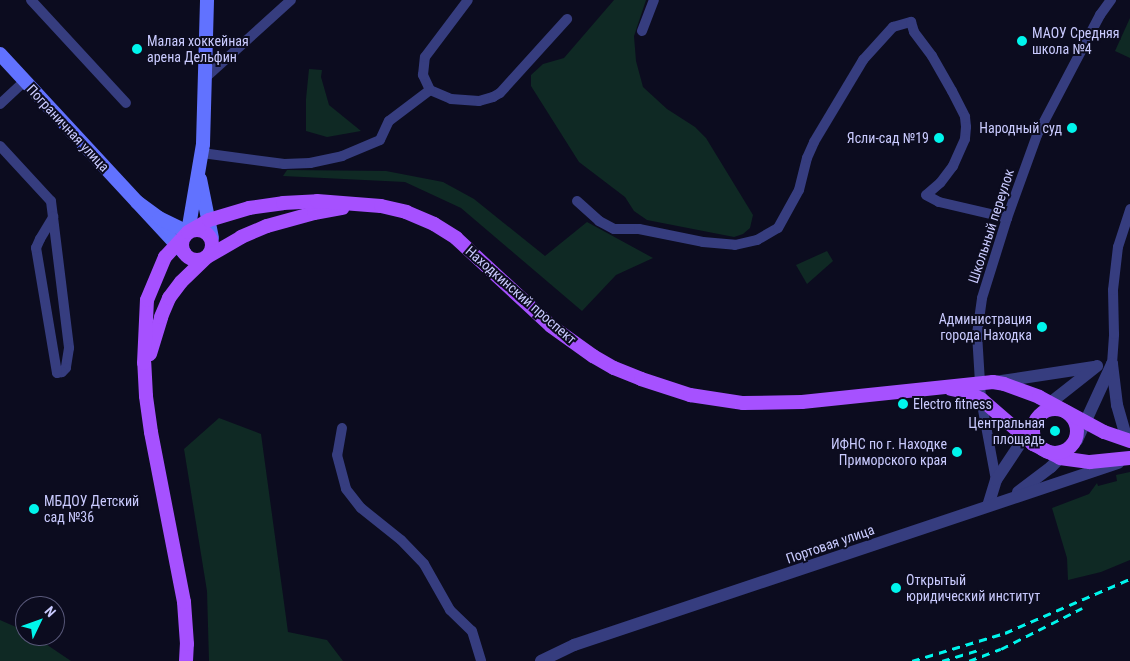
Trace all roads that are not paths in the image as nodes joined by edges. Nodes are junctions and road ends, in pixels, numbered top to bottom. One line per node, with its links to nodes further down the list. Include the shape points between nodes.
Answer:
1 (31, 0): 13 (street)
2 (207, 0): 10 (main road)
3 (291, 0): 10 (street)
4 (468, 0): 12 (street, via 425,57 423,75)
5 (654, 0): 8 (street)
6 (1111, 0): 23 (street, Школьный переулок, via 1048,111)
7 (567, 19): 12 (street, via 493,97 479,101 451,98)
8 (642, 30)
9 (0, 54): 11 (main road, Пограничная улица)
10 (205, 78): 16 (main road)
11 (25, 81): 14 (street); 19 (main road, Пограничная улица)
12 (430, 90): 16 (street, via 389,121 380,140 342,156 310,163 284,164)
13 (126, 103)
14 (0, 104)
15 (0, 146): 22 (street, via 51,201)
16 (202, 153): 17 (main road)
17 (200, 168): 24 (main road); 25 (main road)
18 (577, 201): 23 (street, via 599,221 614,229 639,229 735,245 757,240 778,228 799,190 814,142 855,72 893,27 911,22 914,32 952,91 965,117 966,127 965,139 953,166 926,195 938,202)
19 (136, 202): 25 (main road, Пограничная улица); 27 (main road, Пограничная улица)
20 (381, 206): 24 (main road, via 346,202 283,203 249,208); 28 (main road, via 336,209 292,218 241,237); 32 (main road, Находкинский проспект, via 406,212 441,229 482,260 573,343 614,368 666,388 715,400 769,403)
21 (1130, 210): 29 (street, via 1118,247 1113,290)
22 (53, 217): 22 (street, via 70,348 66,368 62,372 57,372 36,248)
23 (1007, 218): 31 (street, Школьный переулок, via 979,315)
24 (209, 220): 25 (main road); 26 (main road)
25 (188, 232): 26 (main road, via 201,230); 27 (main road)
26 (212, 238): 28 (main road, via 213,245)
27 (180, 249): 28 (main road, via 195,261); 33 (main road, via 157,272 147,300)
28 (207, 257): 33 (main road, via 181,282 160,317 152,342)
29 (1112, 364): 30 (street); 38 (street); 41 (street, via 1117,405)
30 (1097, 366): 31 (street); 35 (street)
31 (987, 383): 32 (main road, Находкинский проспект); 34 (street, Школьный переулок); 35 (main road, Находкинский проспект, via 1016,388)
32 (928, 388): 34 (main road, Находкинский проспект, via 967,392)
33 (146, 396): 49 (main road, via 184,602)
34 (981, 399): 40 (main road, Находкинский проспект); 46 (street, Школьный переулок)
35 (1050, 403): 36 (main road, Находкинский проспект); 37 (street)
36 (1068, 413): 37 (main road, via 1055,408); 38 (main road, Находкинский проспект); 42 (main road, via 1078,431)
37 (1037, 418): 40 (street); 43 (main road, via 1034,438)
38 (1086, 422): 41 (main road, Находкинский проспект); 42 (street)
39 (342, 428): 50 (street, via 337,455 346,489 361,508 402,540 424,564 450,610 472,631)
40 (1025, 437): 43 (main road, Находкинский проспект); 46 (street)
41 (1128, 440)
42 (1073, 444): 43 (main road, via 1062,452); 44 (street)
43 (1042, 449): 44 (main road, Находкинский проспект)
44 (1060, 458): 45 (main road, Находкинский проспект, via 1079,462); 47 (street)
45 (1130, 459): 47 (street, Портовая улица)
46 (996, 480): 48 (street)
47 (1010, 498): 48 (street, Портовая улица)
48 (988, 506): 51 (street, Портовая улица, via 574,646)
49 (186, 661)
50 (481, 661)
51 (541, 661)

